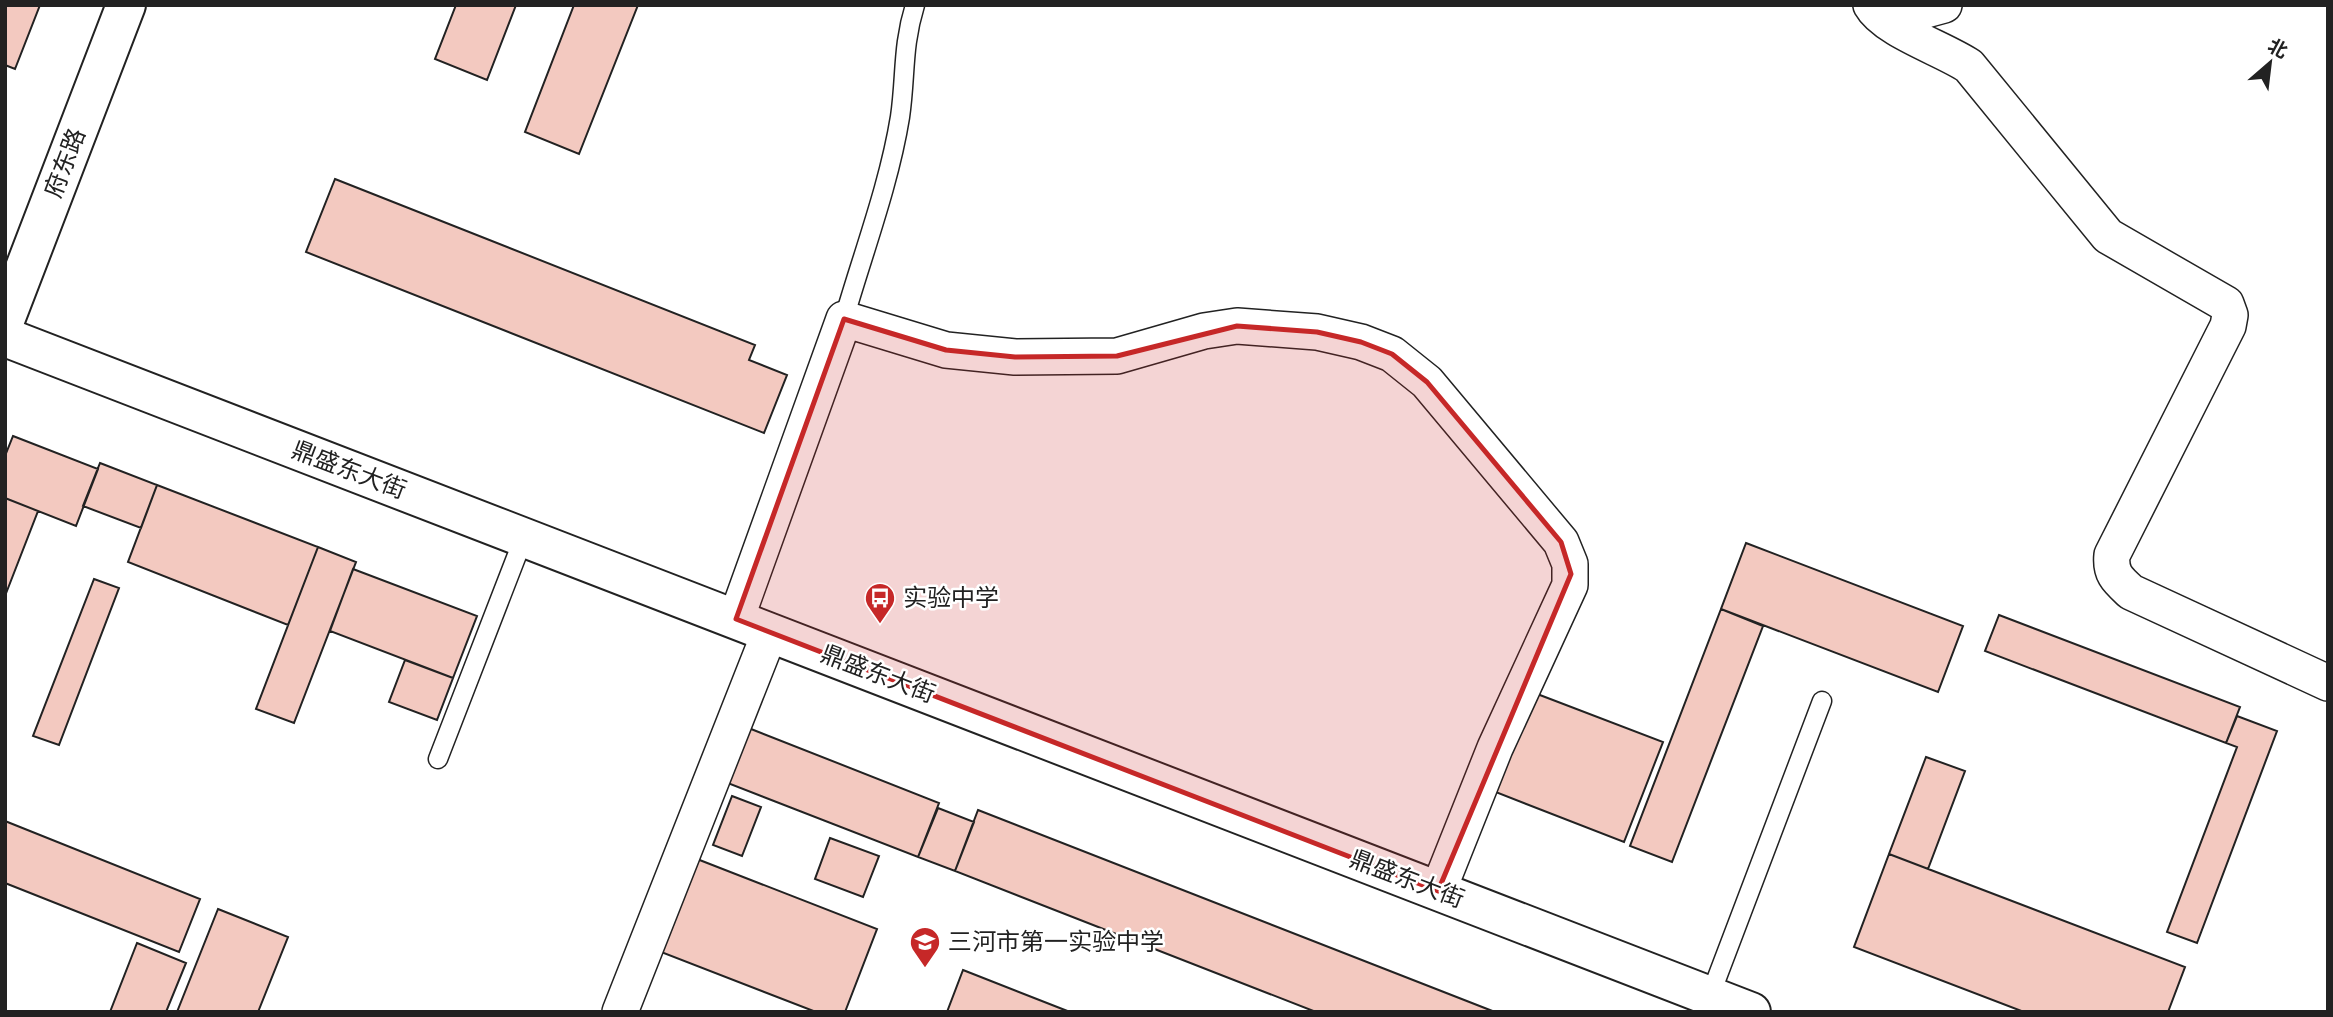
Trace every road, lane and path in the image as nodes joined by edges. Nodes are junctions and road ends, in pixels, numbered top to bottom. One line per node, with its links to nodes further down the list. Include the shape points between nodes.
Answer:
1 (125, 5): 7 (main road, 府东路)
2 (915, 5): 6 (lane, via 905,36 900,115 892,156)
3 (1871, 5): 11 (street, via 1901,29 1969,66 2108,236 2226,304 2228,326 2112,555 2111,567 2131,592)
4 (1893, 5): 5 (street, via 1922,11)
5 (1944, 5)
6 (844, 319): 10 (street); 14 (street, via 946,350 1015,357 1117,356 1237,326 1317,332 1392,354 1427,382 1561,542 1572,574)
7 (5, 320)
8 (5, 337): 9 (main road, 鼎盛东大街)
9 (524, 537): 10 (main road, 鼎盛东大街); 13 (lane)
10 (753, 626): 14 (main road, 鼎盛东大街); 16 (street)
11 (2328, 683)
12 (1822, 702): 15 (lane)
13 (438, 759)
14 (1438, 891): 15 (main road, 鼎盛东大街)
15 (1710, 996): 17 (main road, 鼎盛东大街)
16 (620, 1012)
17 (1751, 1012)

